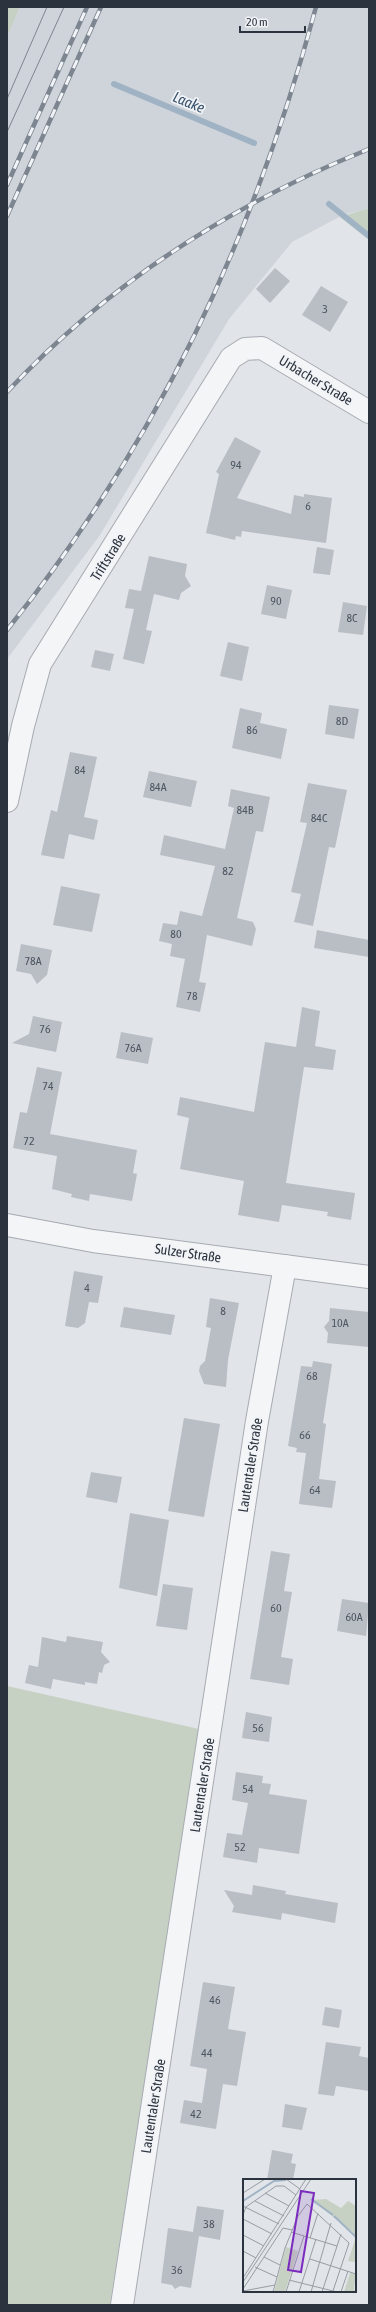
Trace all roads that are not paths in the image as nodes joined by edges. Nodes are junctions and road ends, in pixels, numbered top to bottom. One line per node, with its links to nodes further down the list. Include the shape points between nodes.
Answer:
1 (262, 348): 2 (street, Urbacher Straße); 3 (street, Triftstraße, via 245,349 231,358 40,664 23,726)
2 (369, 412)
3 (7, 801)
4 (7, 1225): 5 (street, Sulzer Straße, via 93,1241)
5 (285, 1266): 6 (street, Sulzer Straße); 7 (street, Lautentaler Straße, via 256,1421)
6 (369, 1276)
7 (122, 2305)

